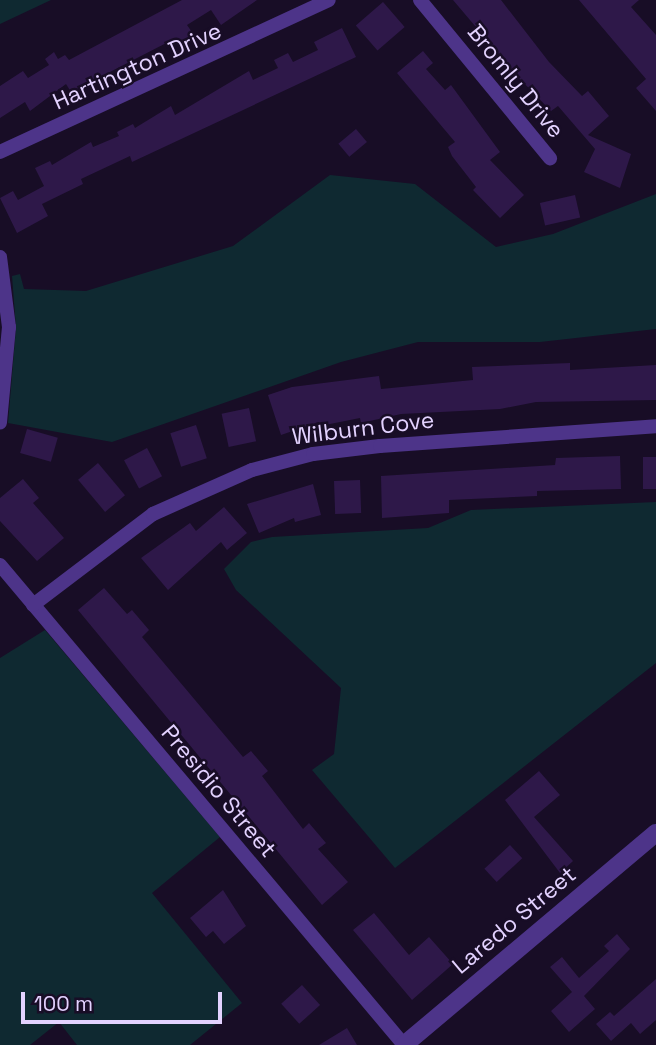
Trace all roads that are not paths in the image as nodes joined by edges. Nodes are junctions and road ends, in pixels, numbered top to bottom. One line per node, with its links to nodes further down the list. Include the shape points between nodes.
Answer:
1 (330, 0): 3 (street, Hartington Drive)
2 (420, 0): 4 (street, Bromly Drive)
3 (0, 152)
4 (550, 158)
5 (0, 257): 6 (street, via 9,327)
6 (0, 423)
7 (656, 426): 9 (street, Wilburn Cove, via 536,431 380,446 272,464 203,488 153,513)
8 (0, 565): 9 (street, Presidio Street)
9 (33, 605): 11 (street, Presidio Street)
10 (656, 833): 11 (street, Laredo Street)
11 (404, 1045)

